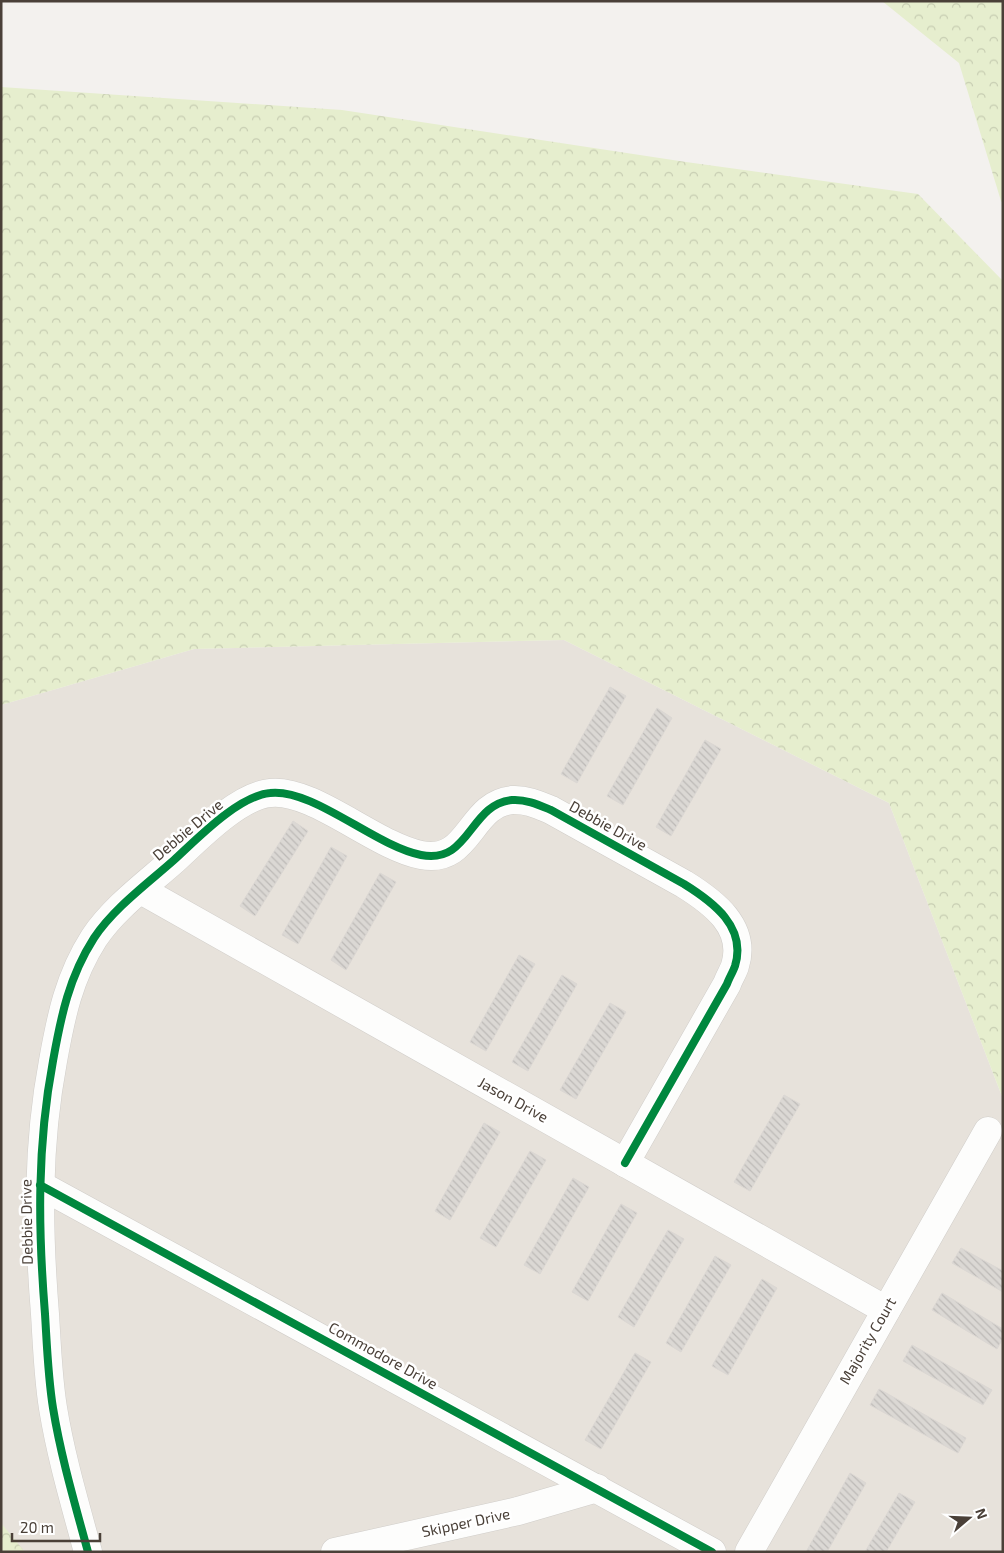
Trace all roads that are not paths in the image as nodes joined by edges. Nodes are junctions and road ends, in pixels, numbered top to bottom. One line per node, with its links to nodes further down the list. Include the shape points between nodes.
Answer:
1 (141, 890): 3 (street, Jason Drive); 3 (street, Debbie Drive, via 223,817 241,804 270,792 300,797 390,844 432,856 448,853 459,846 480,817 496,805 514,800 532,802 639,859 705,897 722,912 733,929 737,948 735,966 727,984); 4 (street, Debbie Drive, via 95,936 64,1001 46,1097)
2 (988, 1132): 5 (street, Majority Court)
3 (626, 1163): 5 (street, Jason Drive)
4 (40, 1184): 6 (street, Commodore Drive); 7 (street, Debbie Drive, via 47,1367 62,1456)
5 (886, 1310): 10 (street, Majority Court)
6 (596, 1488): 8 (street, Skipper Drive, via 518,1511); 9 (street, Commodore Drive)
7 (88, 1552)
8 (335, 1552)
9 (712, 1552)
10 (749, 1552)

